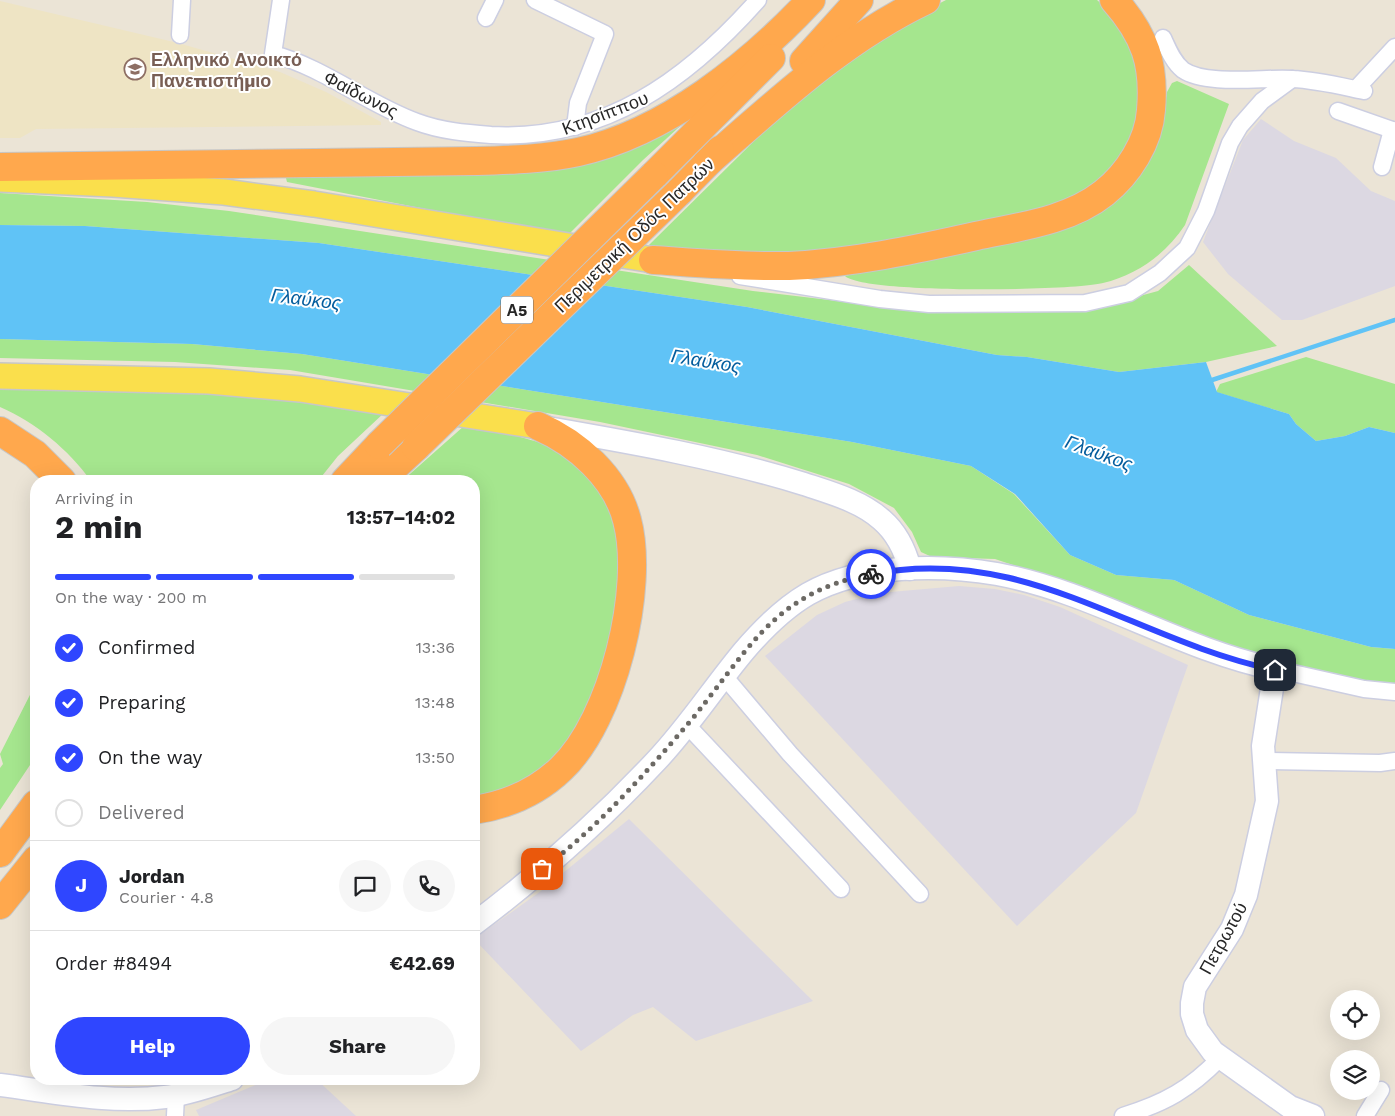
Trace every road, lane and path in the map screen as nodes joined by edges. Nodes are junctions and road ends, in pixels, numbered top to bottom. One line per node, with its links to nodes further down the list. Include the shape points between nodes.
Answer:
1 (182, 0): 12 (street)
2 (281, 0): 17 (street, Φαίδωνος, via 273,54 301,63)
3 (495, 0): 11 (street)
4 (535, 0): 18 (street, via 605,34 578,103)
5 (758, 0): 18 (street, Κτησίππου, via 723,38 668,85 628,107)
6 (811, 0): 21 (highway, via 730,74 684,107 631,136 580,152 476,162)
7 (824, 0): 30 (highway, Περιμετρική Οδός Πατρών / Α5, bridge, via 749,82)
8 (859, 0): 20 (highway, Περιμετρική Οδός Πατρών / Α5)
9 (926, 0): 20 (highway, via 872,29 820,65)
10 (1114, 0): 24 (highway, via 1136,27 1146,48 1153,89 1151,119 1142,145 1126,172 1103,194 1070,212 1036,224 850,261 788,266)
11 (486, 18)
12 (180, 35)
13 (1163, 38): 15 (street, via 1174,61 1194,75 1222,79)
14 (1395, 47): 15 (street, via 1360,90)
15 (1292, 78): 24 (street, via 1262,101 1240,126 1230,143 1206,211 1187,248 1160,273 1129,294 1085,303 929,304 880,299)
16 (1338, 111): 19 (street)
17 (416, 122): 18 (street, Κτησίππου, via 451,131 496,135 543,134)
18 (575, 127)
19 (1393, 130): 22 (street)
20 (707, 163): 28 (highway, Περιμετρική Οδός Πατρών / Α5, bridge)
21 (0, 167)
22 (1382, 167)
23 (0, 179): 24 (main road, via 163,187 314,204)
24 (653, 260)
25 (0, 376): 26 (main road, via 209,381 363,398)
26 (538, 426): 33 (street, via 712,459 838,496 865,508 890,528 905,552); 40 (highway, via 573,445 596,466 614,492 626,518 633,556 628,617 605,694 586,738 562,768 533,791 497,807)
27 (0, 431): 29 (highway, via 36,454)
28 (412, 451): 31 (highway, Περιμετρική Οδός Πατρών / Α5); 32 (highway)
29 (56, 475)
30 (351, 475)
31 (386, 475)
32 (392, 475)
33 (910, 569): 34 (street, via 933,566 1016,578 1089,602 1220,654); 35 (street, via 843,580 808,594 762,632)
34 (1275, 670): 36 (street, via 1364,689); 38 (street, Πετρωτού, via 1264,737)
35 (724, 676): 37 (street); 47 (street, via 790,754)
36 (1395, 692)
37 (687, 725): 46 (street); 49 (street, via 657,760 564,853)
38 (1264, 761): 39 (street, via 1380,764); 50 (street, Πετρωτού, via 1266,809 1244,905 1193,994 1192,1014 1197,1030)
39 (1395, 761)
40 (480, 809)
41 (30, 812): 43 (highway)
42 (30, 834): 44 (highway)
43 (0, 853)
44 (0, 867)
45 (30, 868): 48 (highway)
46 (841, 889)
47 (920, 894)
48 (0, 905)
49 (480, 919)
50 (1220, 1058): 55 (street, via 1200,1079 1179,1094); 56 (street, Πετρωτού, via 1290,1108)
51 (0, 1085): 54 (street, via 112,1098 146,1098)
52 (219, 1085): 54 (street)
53 (1381, 1090): 57 (street)
54 (176, 1105)
55 (1123, 1116)
56 (1313, 1116)
57 (1366, 1116)

